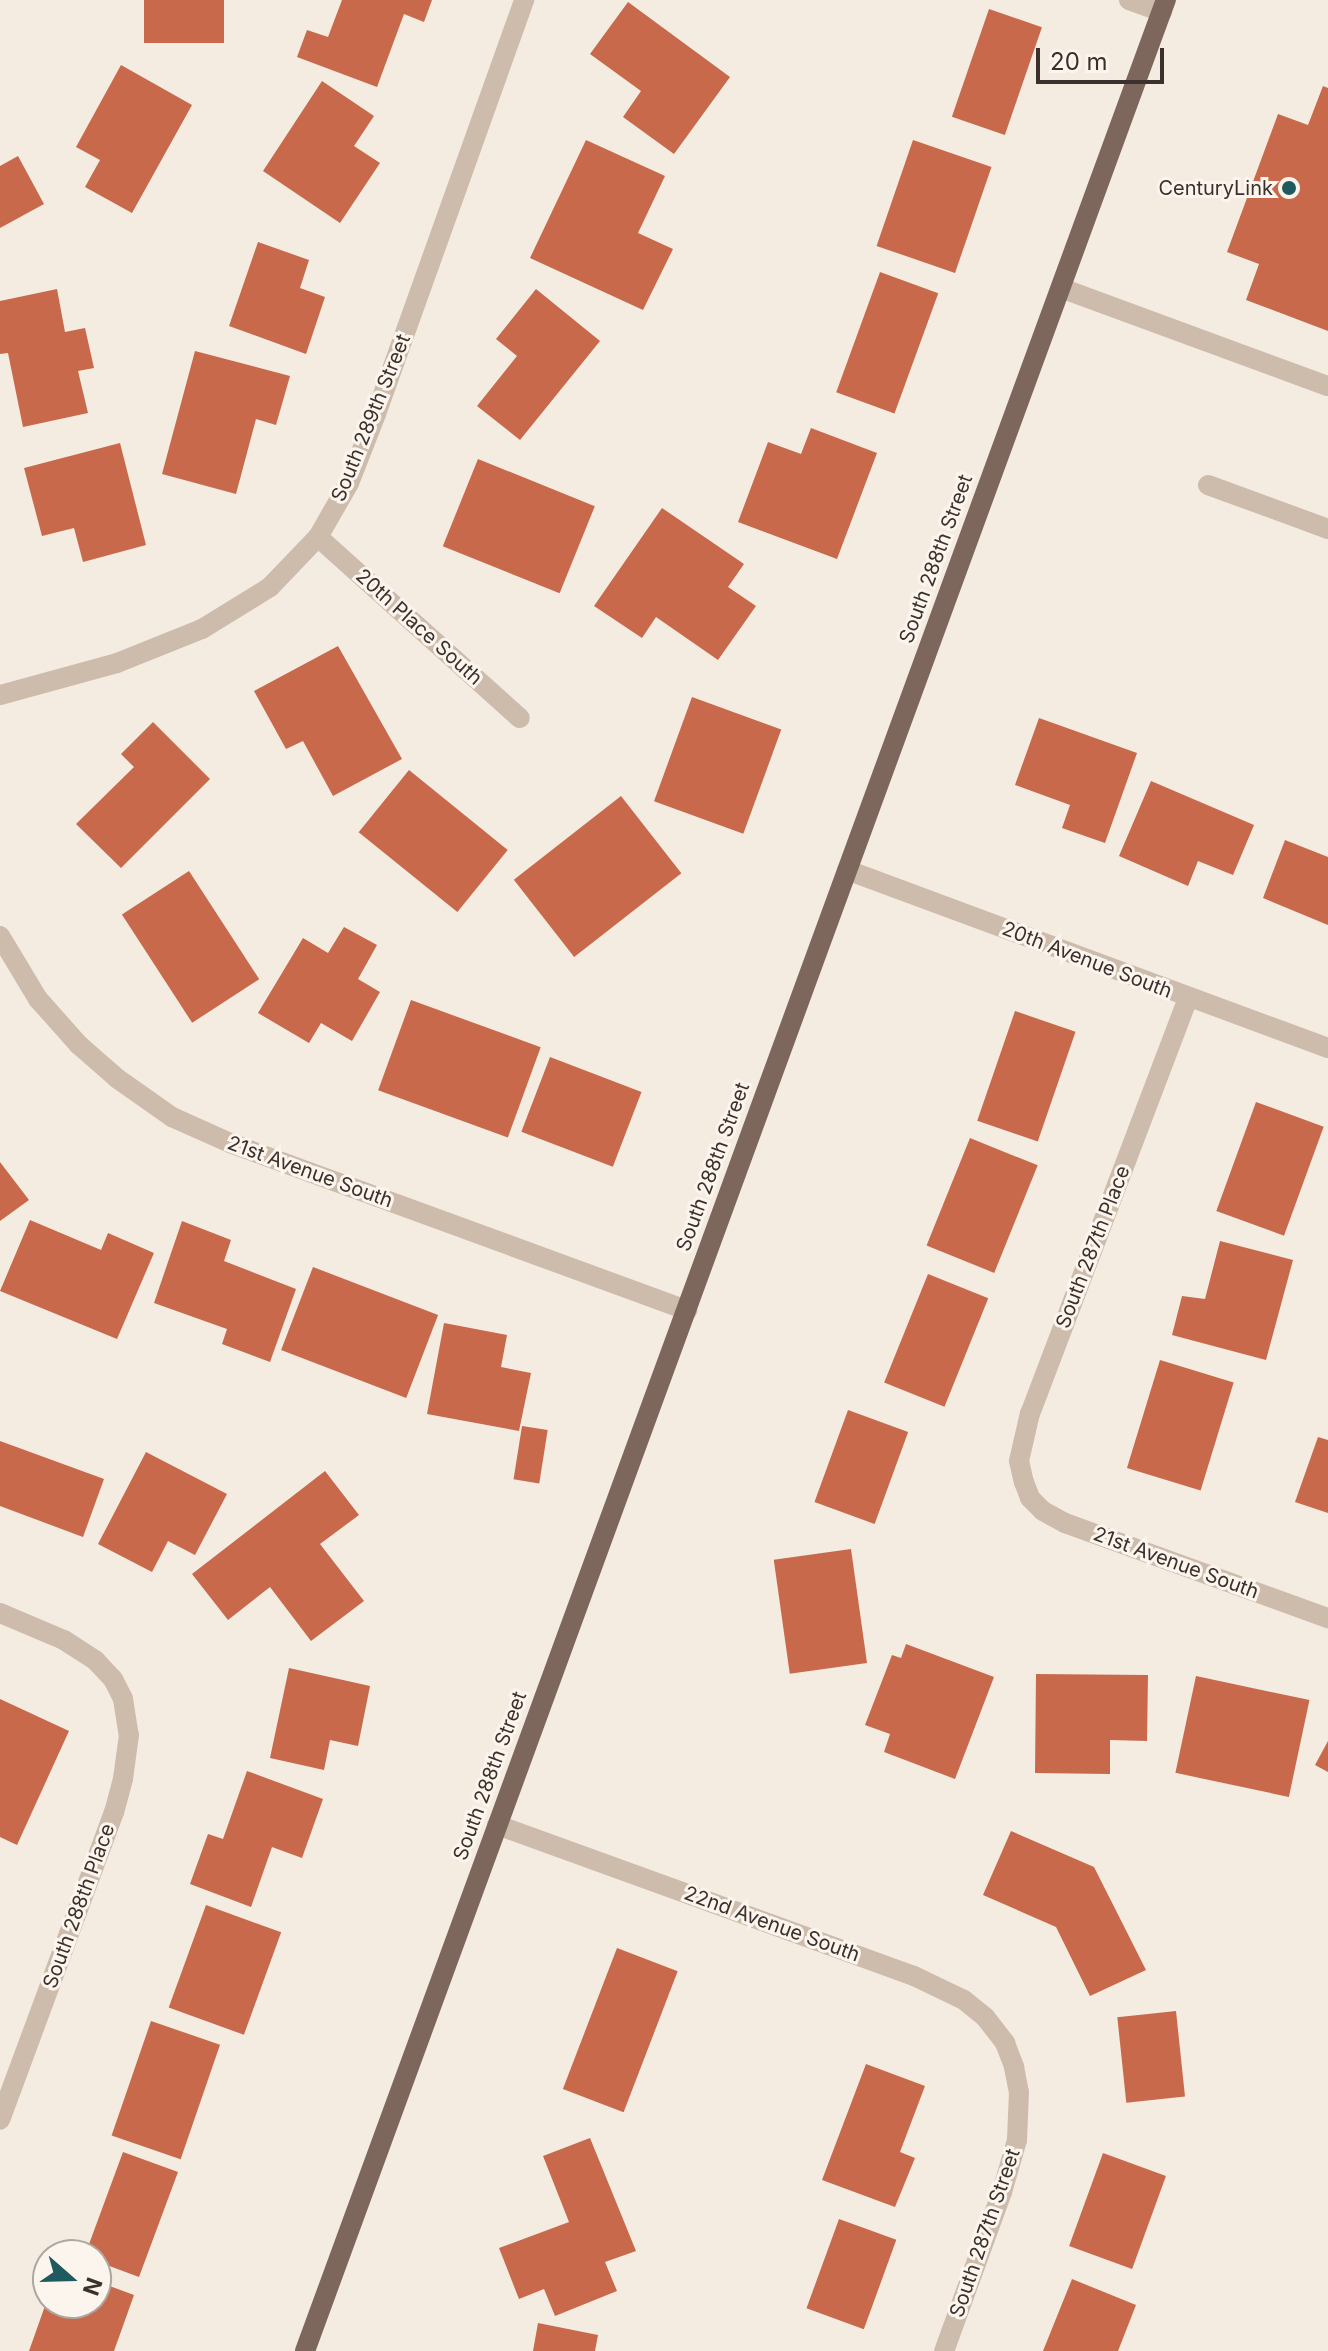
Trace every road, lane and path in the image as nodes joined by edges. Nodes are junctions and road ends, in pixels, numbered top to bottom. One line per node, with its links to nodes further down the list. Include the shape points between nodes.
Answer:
1 (524, 0): 8 (street, South 289th Street, via 376,414 349,483)
2 (1129, 0): 3 (street)
3 (1164, 6): 4 (main road, South 288th Street)
4 (1061, 288): 5 (street); 11 (main road, South 288th Street)
5 (1328, 386)
6 (1208, 485): 7 (street)
7 (1328, 529)
8 (318, 537): 9 (street, South 289th Street, via 270,587 202,629 117,663); 10 (street, 20th Place South)
9 (0, 695)
10 (520, 718)
11 (847, 870): 13 (street, 20th Avenue South); 15 (main road, South 288th Street)
12 (0, 936): 15 (street, 21st Avenue South, via 38,999 79,1045 172,1117)
13 (1188, 998): 14 (street, 20th Avenue South); 16 (street, South 287th Place, via 1030,1413 1019,1461)
14 (1328, 1048)
15 (687, 1310): 19 (main road, South 288th Street)
16 (1030, 1498): 18 (street, 21st Avenue South, via 1065,1523)
17 (0, 1613): 21 (street, South 288th Place, via 81,1650 105,1669 118,1687 129,1735 120,1792)
18 (1328, 1618)
19 (497, 1825): 20 (street, 22nd Avenue South, via 939,1987 985,2017 1005,2043); 22 (main road, South 288th Street)
20 (1014, 2067): 23 (street, South 287th Street, via 1017,2140)
21 (0, 2120)
22 (305, 2351)
23 (944, 2351)

